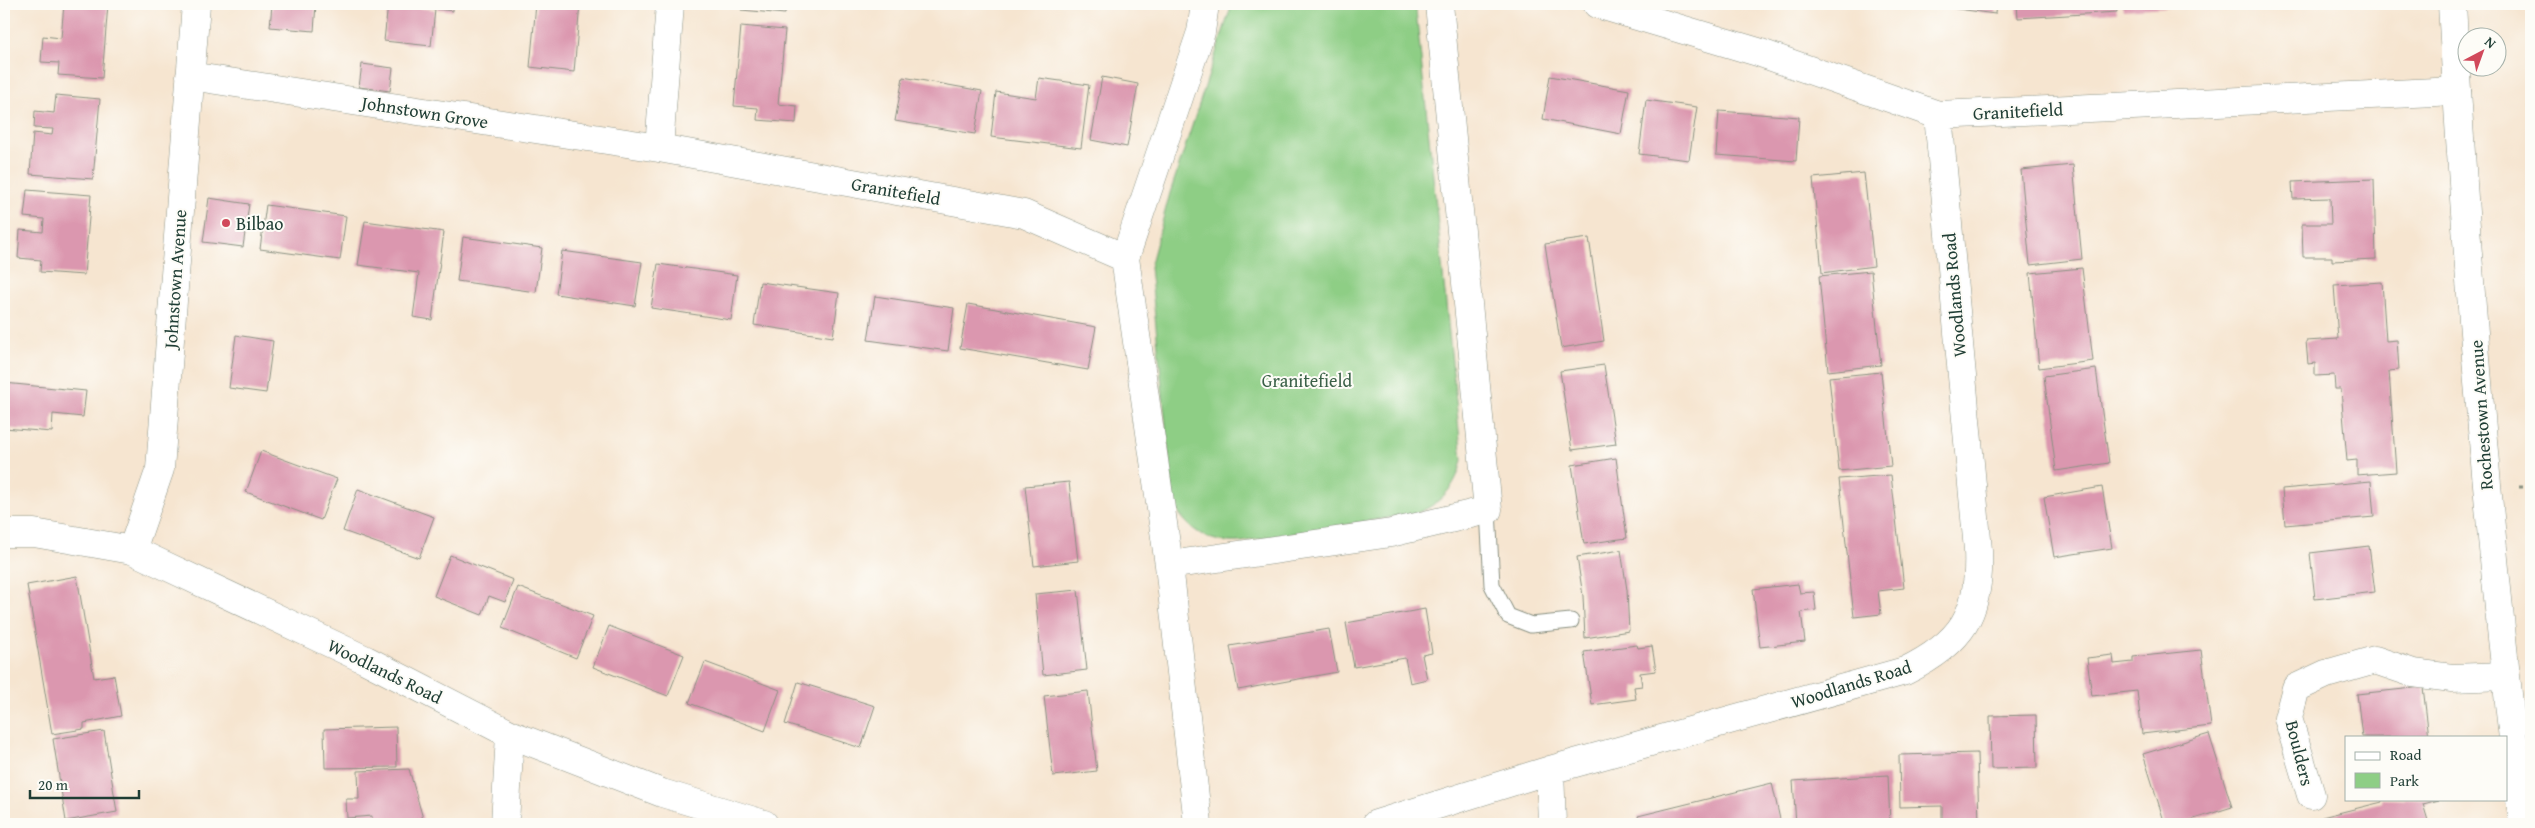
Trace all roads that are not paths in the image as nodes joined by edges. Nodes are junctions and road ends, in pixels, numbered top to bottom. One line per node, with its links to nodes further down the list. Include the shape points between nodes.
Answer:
1 (196, 4): 7 (street, Johnstown Avenue)
2 (670, 4): 10 (street)
3 (1205, 4): 11 (street, via 1201,32)
4 (1439, 4): 12 (street)
5 (1597, 4): 9 (street, Granitefield, via 1758,52)
6 (2452, 4): 8 (street, Rochestown Avenue)
7 (190, 76): 10 (street, Johnstown Grove); 14 (street, Johnstown Avenue, via 160,469)
8 (2457, 91): 9 (street, Granitefield); 17 (street, Rochestown Avenue, via 2483,457)
9 (1938, 115): 19 (street, Woodlands Road, via 1978,550 1979,577 1974,602 1964,624 1946,647 1904,671)
10 (659, 148): 11 (street, Granitefield, via 1024,214)
11 (1125, 258): 15 (street)
12 (1488, 510): 15 (street, via 1391,533); 16 (lane, via 1492,585 1508,616 1531,625)
13 (4, 533): 14 (street, Woodlands Road, via 34,533)
14 (132, 550): 18 (street, Woodlands Road, via 366,660)
15 (1168, 565): 23 (street)
16 (1571, 621)
17 (2505, 676): 20 (street, Boulders, via 2452,678 2412,672 2375,660 2326,674 2296,688 2288,718); 26 (street, Rochestown Avenue)
18 (510, 734): 21 (street); 22 (street, Woodlands Road, via 662,793)
19 (1550, 770): 24 (street, Woodlands Road); 25 (street)
20 (2311, 795)
21 (505, 824)
22 (764, 824)
23 (1198, 824)
24 (1376, 824)
25 (1552, 824)
26 (2523, 824)

